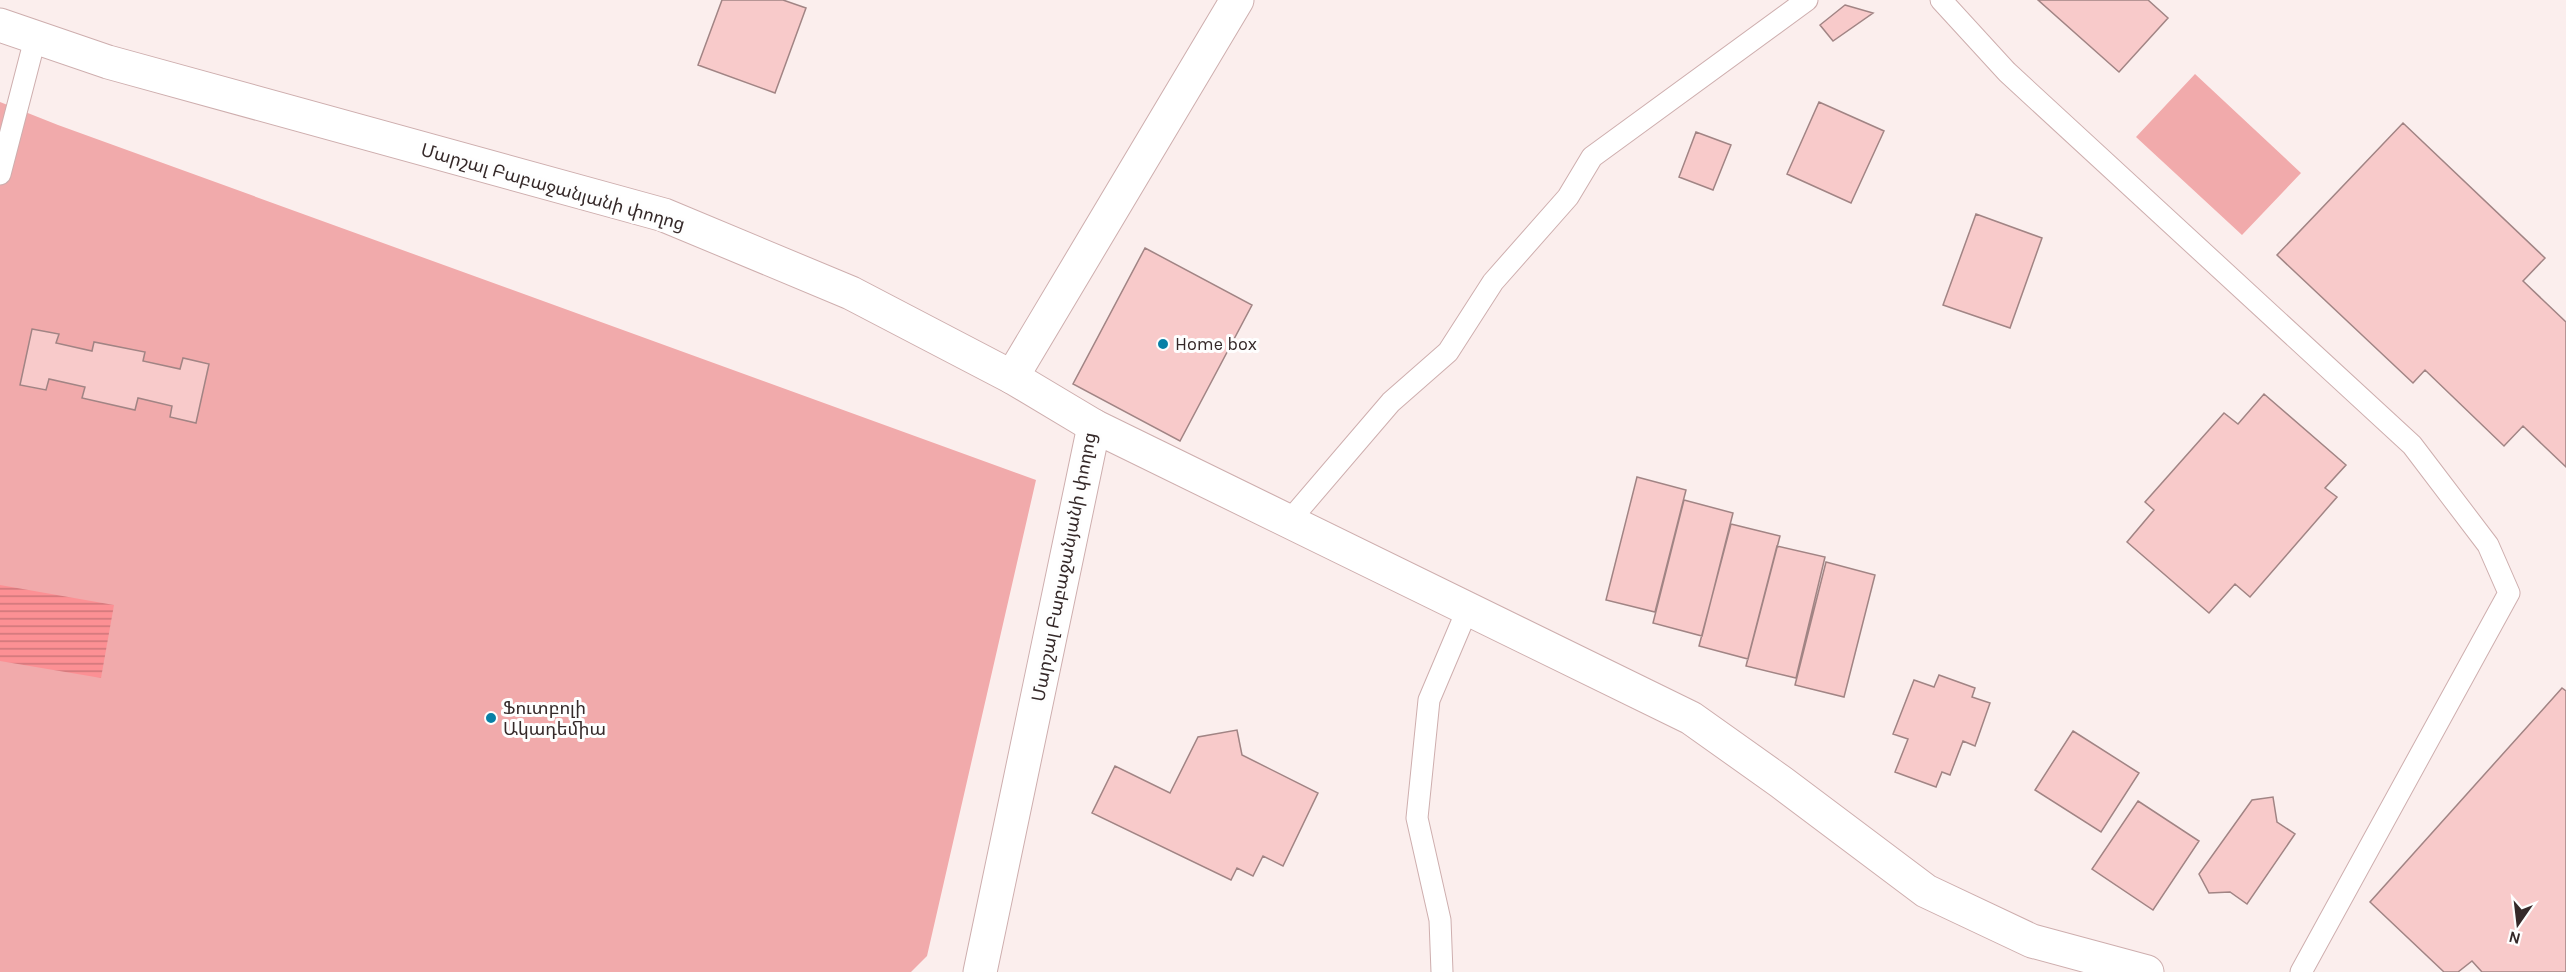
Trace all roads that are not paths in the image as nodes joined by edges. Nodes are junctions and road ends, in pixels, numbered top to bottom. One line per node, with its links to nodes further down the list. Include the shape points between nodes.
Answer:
1 (1237, 0): 7 (street)
2 (1807, 0): 9 (lane, via 1592,157 1568,197 1493,282 1448,352 1391,402)
3 (1941, 0): 14 (lane, via 2007,72 2412,445 2488,545 2509,593)
4 (0, 26): 5 (street, Մարշալ Բաբաջանյանի փողոց)
5 (34, 39): 6 (lane); 7 (street, Մարշալ Բաբաջանյանի փողոց, via 664,215 851,293)
6 (0, 174)
7 (1012, 377): 8 (street, Մարշալ Բաբաջանյանի փողոց)
8 (1094, 426): 9 (street); 11 (street, Մարշալ Բաբաջանյանի փողոց)
9 (1290, 520): 10 (street)
10 (1468, 608): 12 (lane, via 1429,700 1417,818 1440,920); 13 (street, via 1691,718 1926,891 2032,941)
11 (980, 972)
12 (1442, 972)
13 (2147, 972)
14 (2301, 972)

